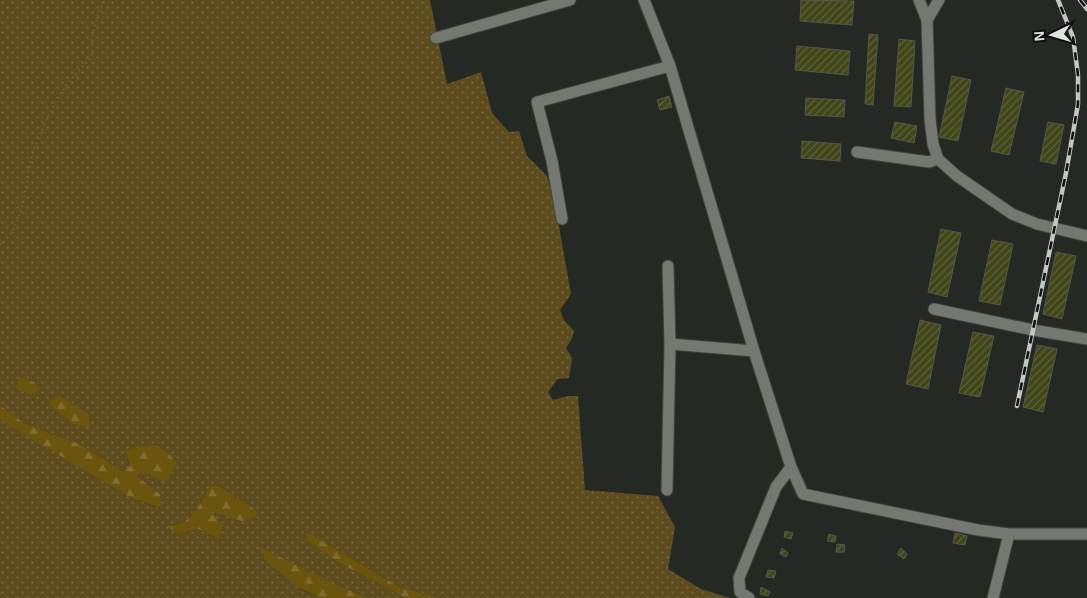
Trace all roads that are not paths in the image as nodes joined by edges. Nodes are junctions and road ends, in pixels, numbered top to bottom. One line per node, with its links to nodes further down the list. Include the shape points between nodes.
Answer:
1 (570, 0): 6 (street)
2 (644, 0): 9 (street)
3 (919, 0): 7 (street)
4 (927, 0): 7 (street)
5 (939, 0): 7 (street)
6 (534, 5): 8 (street)
7 (927, 20): 11 (street, via 930,119)
8 (436, 38)
9 (670, 66): 12 (street, via 537,102); 18 (street)
10 (857, 152): 11 (street, via 929,162)
11 (938, 159): 13 (street, via 956,176 1012,214 1037,224)
12 (562, 219)
13 (1087, 236)
14 (668, 266): 17 (street)
15 (934, 308): 16 (street)
16 (1087, 339)
17 (670, 344): 18 (street); 20 (street)
18 (754, 351): 19 (street)
19 (791, 466): 21 (street, via 803,494); 23 (street, via 776,487 739,578 740,592)
20 (667, 490)
21 (1009, 534): 22 (street); 24 (street)
22 (1087, 534)
23 (749, 598)
24 (993, 598)

